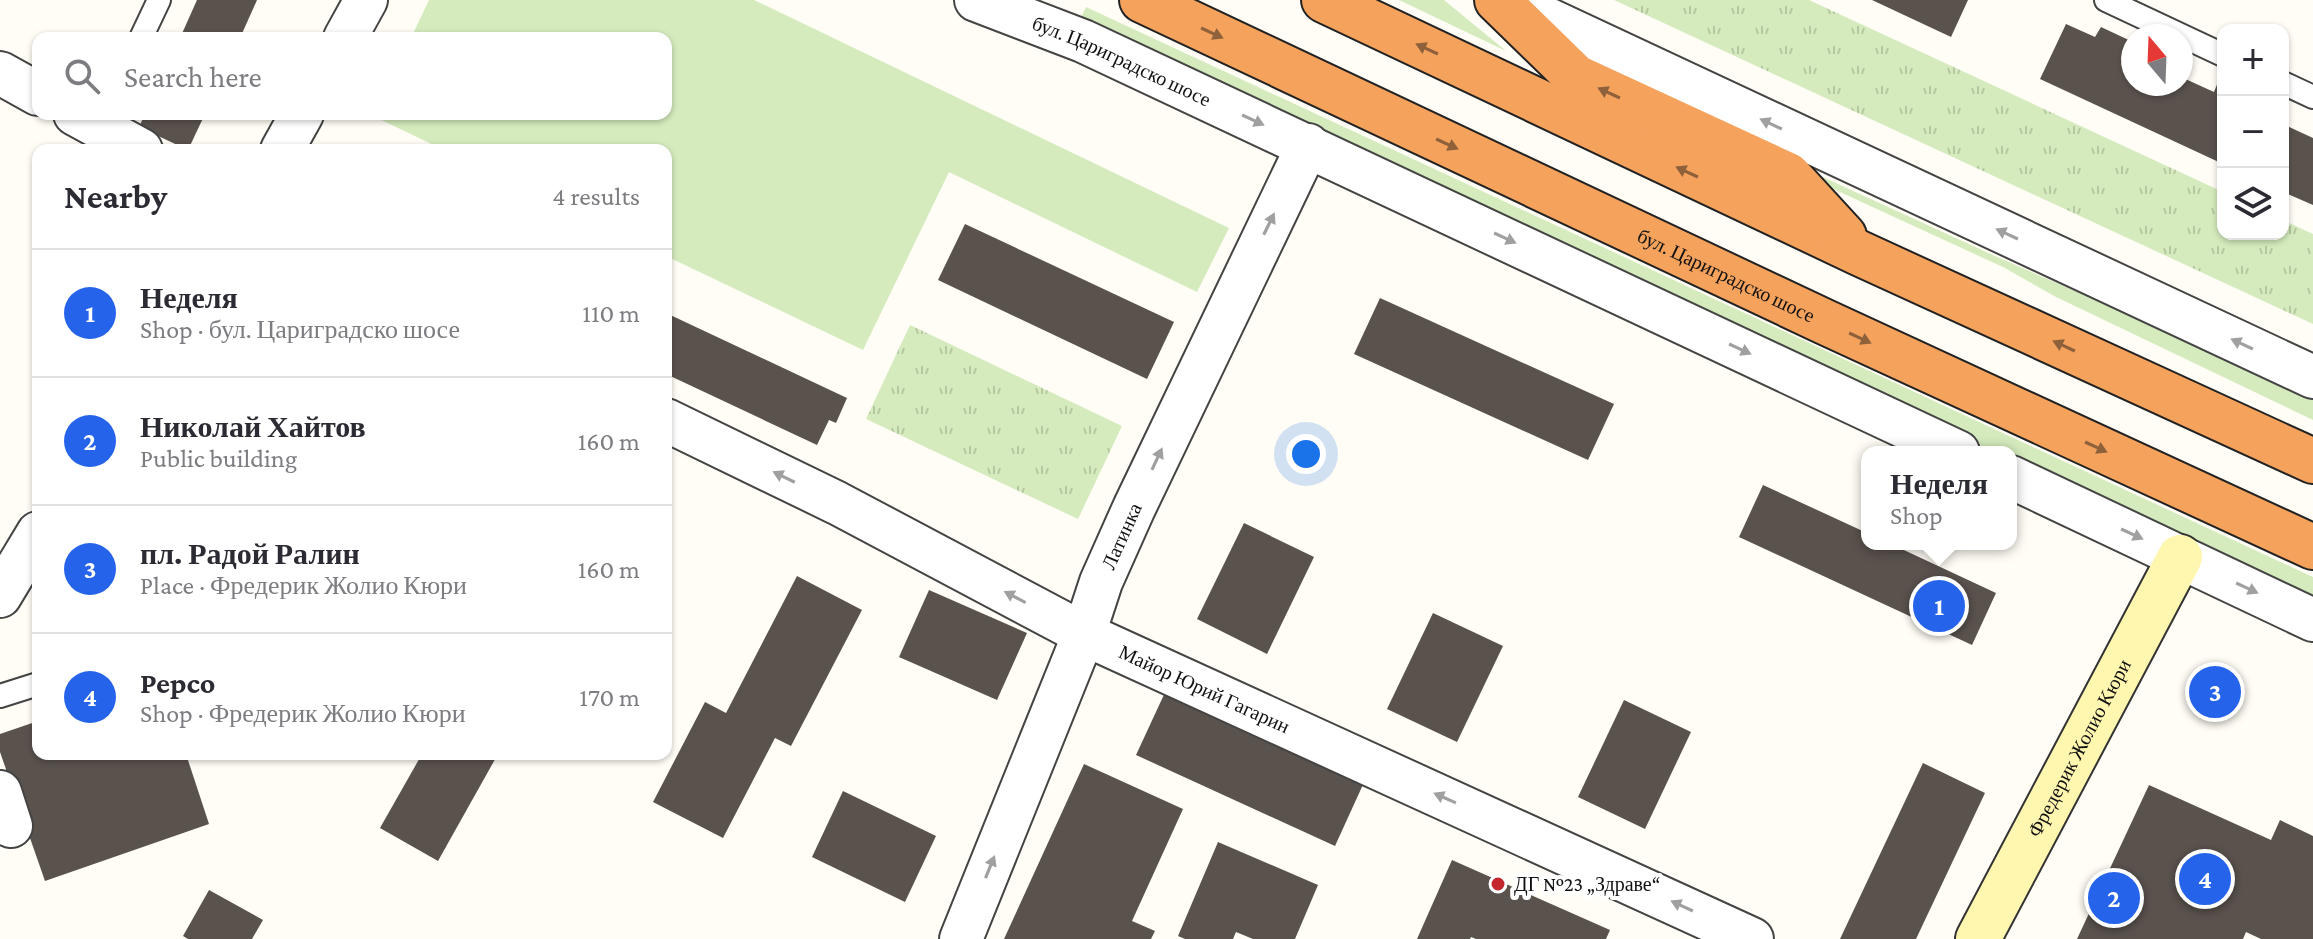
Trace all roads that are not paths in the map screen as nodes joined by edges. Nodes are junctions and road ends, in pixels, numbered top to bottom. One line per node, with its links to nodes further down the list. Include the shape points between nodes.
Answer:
1 (159, 0): 9 (lane)
2 (366, 0): 10 (street)
3 (976, 0): 20 (street, бул. Цариградско шосе, one-way to 20, via 1083,41)
4 (1142, 0): 28 (highway, бул. Цариградско шосе, one-way to 28)
5 (1324, 0): 21 (highway, one-way to 5)
6 (1497, 0): 21 (highway, one-way to 6, via 1788,175 1576,77)
7 (1507, 0): 22 (street, one-way to 7)
8 (2106, 0): 11 (lane)
9 (144, 32)
10 (348, 32)
11 (2217, 52)
12 (0, 73): 14 (street)
13 (2289, 86): 15 (lane)
14 (32, 91)
15 (2313, 97)
16 (96, 120): 18 (street)
17 (299, 120): 19 (street)
18 (132, 144)
19 (285, 144)
20 (1308, 145): 24 (street, бул. Цариградско шосе, one-way to 24); 32 (street, Латинка, one-way to 20, via 1134,508)
21 (1859, 253): 25 (highway, one-way to 21)
22 (2313, 377)
23 (672, 423): 32 (street, Майор Юрий Гагарин, one-way to 23)
24 (1945, 446)
25 (2313, 461)
26 (2017, 480): 29 (street, one-way to 29)
27 (32, 543): 30 (street)
28 (2313, 547)
29 (2180, 557): 31 (street, one-way to 31); 37 (street, Фредерик Жолио Кюри)
30 (0, 596)
31 (2313, 620)
32 (1084, 634): 35 (street, Латинка, one-way to 32); 36 (street, Майор Юрий Гагарин, one-way to 32)
33 (32, 686): 34 (lane)
34 (0, 696)
35 (961, 939)
36 (1752, 939)
37 (1978, 939)

